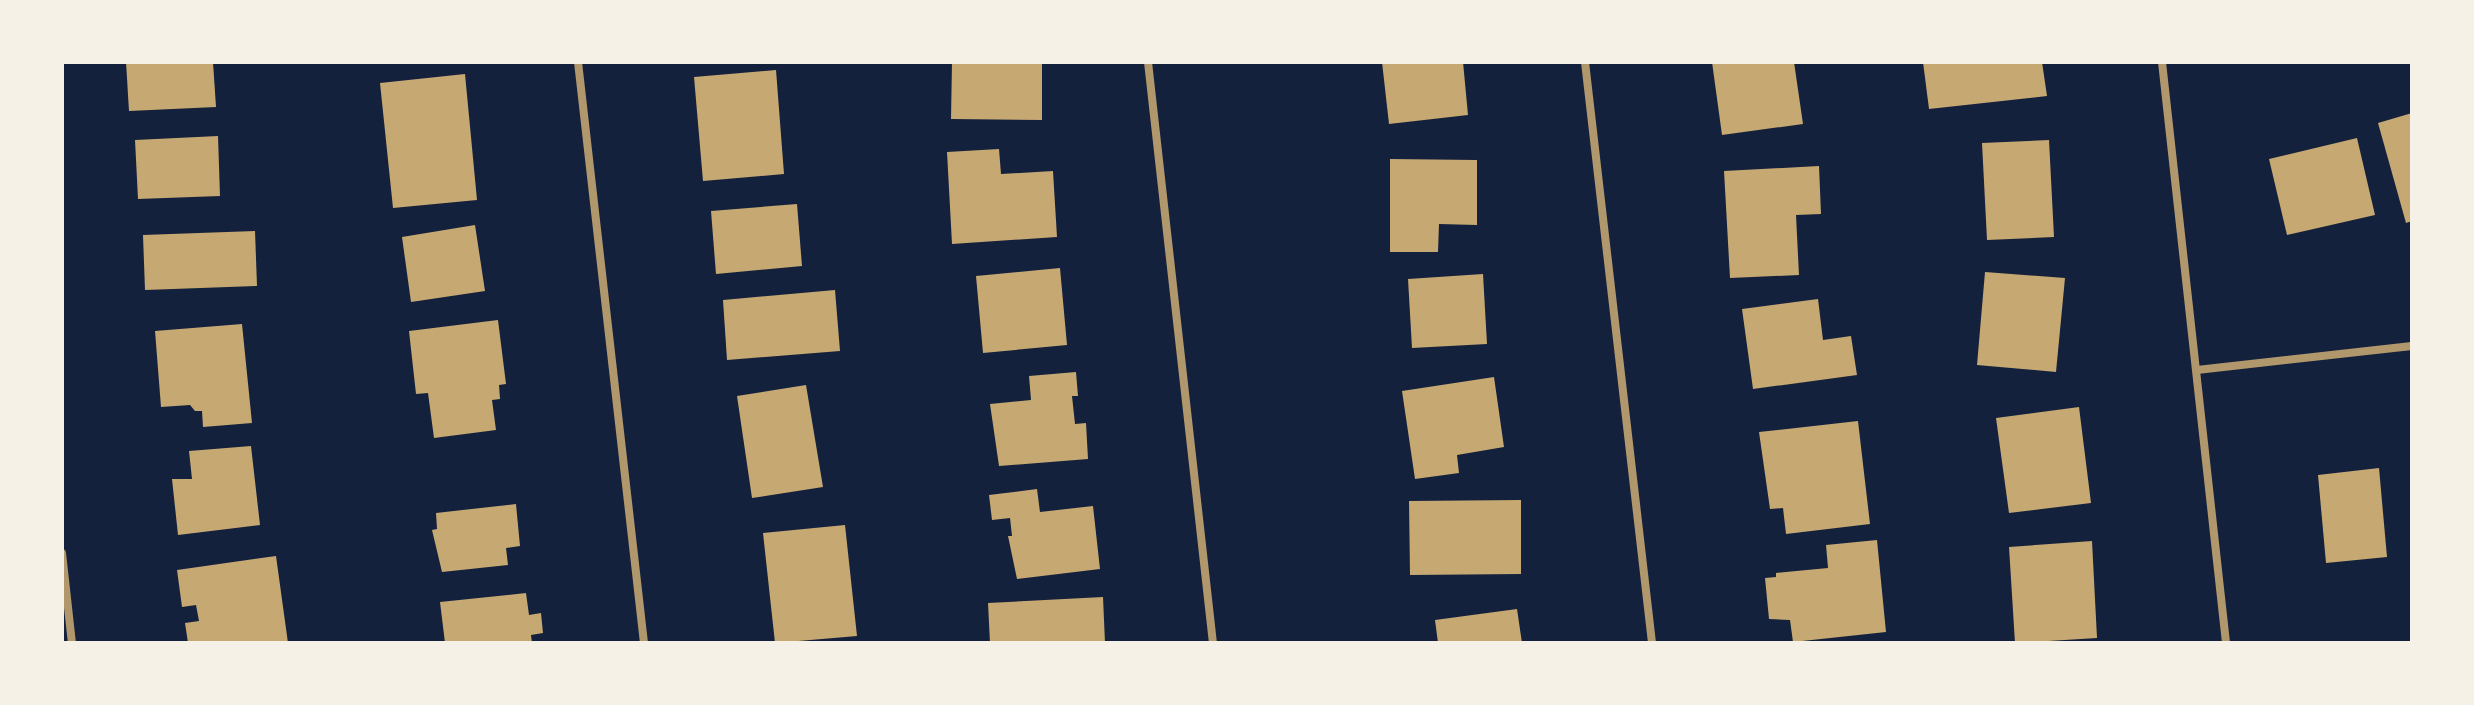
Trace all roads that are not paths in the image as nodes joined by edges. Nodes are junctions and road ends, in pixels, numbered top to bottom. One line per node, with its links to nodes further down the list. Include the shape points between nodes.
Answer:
1 (578, 62): 9 (street)
2 (1148, 62): 10 (street)
3 (1585, 62): 11 (street)
4 (2162, 62): 6 (street)
5 (2412, 346): 6 (street)
6 (2197, 370): 12 (street)
7 (62, 553): 8 (street)
8 (72, 643)
9 (644, 643)
10 (1213, 643)
11 (1652, 643)
12 (2226, 643)

